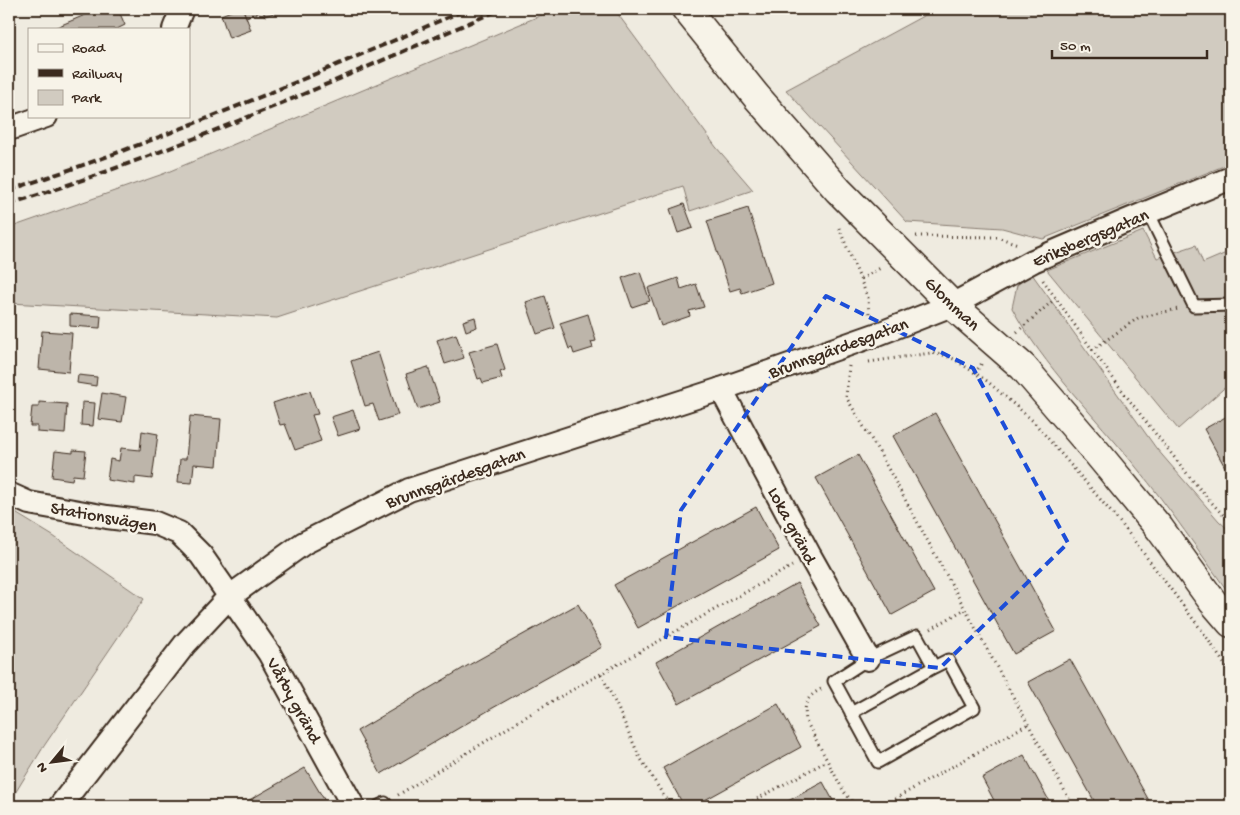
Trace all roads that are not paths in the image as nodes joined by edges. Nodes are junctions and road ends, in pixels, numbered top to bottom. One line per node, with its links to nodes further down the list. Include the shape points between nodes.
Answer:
1 (182, 9): 3 (street)
2 (686, 9): 8 (street, Glomman, via 796,144)
3 (174, 28)
4 (40, 118): 5 (street)
5 (9, 129)
6 (1231, 178): 7 (street, Eriksbergsgatan)
7 (1148, 212): 8 (street, Eriksbergsgatan, via 1033,261); 9 (lane, via 1194,306)
8 (952, 305): 10 (street, Brunnsgärdesgatan); 13 (street, Glomman, via 1042,389 1160,529)
9 (1231, 305)
10 (721, 389): 12 (street, Brunnsgärdesgatan, via 409,490 304,543); 16 (street, Loka gränd)
11 (9, 494): 12 (street, Stationsvägen, via 29,503 155,523 179,533 201,555)
12 (229, 597): 19 (street, Brunnsgärdesgatan, via 185,644); 20 (street, Vårby gränd, via 269,653)
13 (1213, 602): 14 (street, Glomman); 15 (street, Glomman)
14 (1231, 622)
15 (1231, 636)
16 (868, 660): 17 (lane, via 917,636); 18 (lane, via 834,681)
17 (934, 667): 18 (lane); 18 (lane, via 948,660 974,708 878,762)
18 (851, 713)
19 (60, 806)
20 (353, 806)

